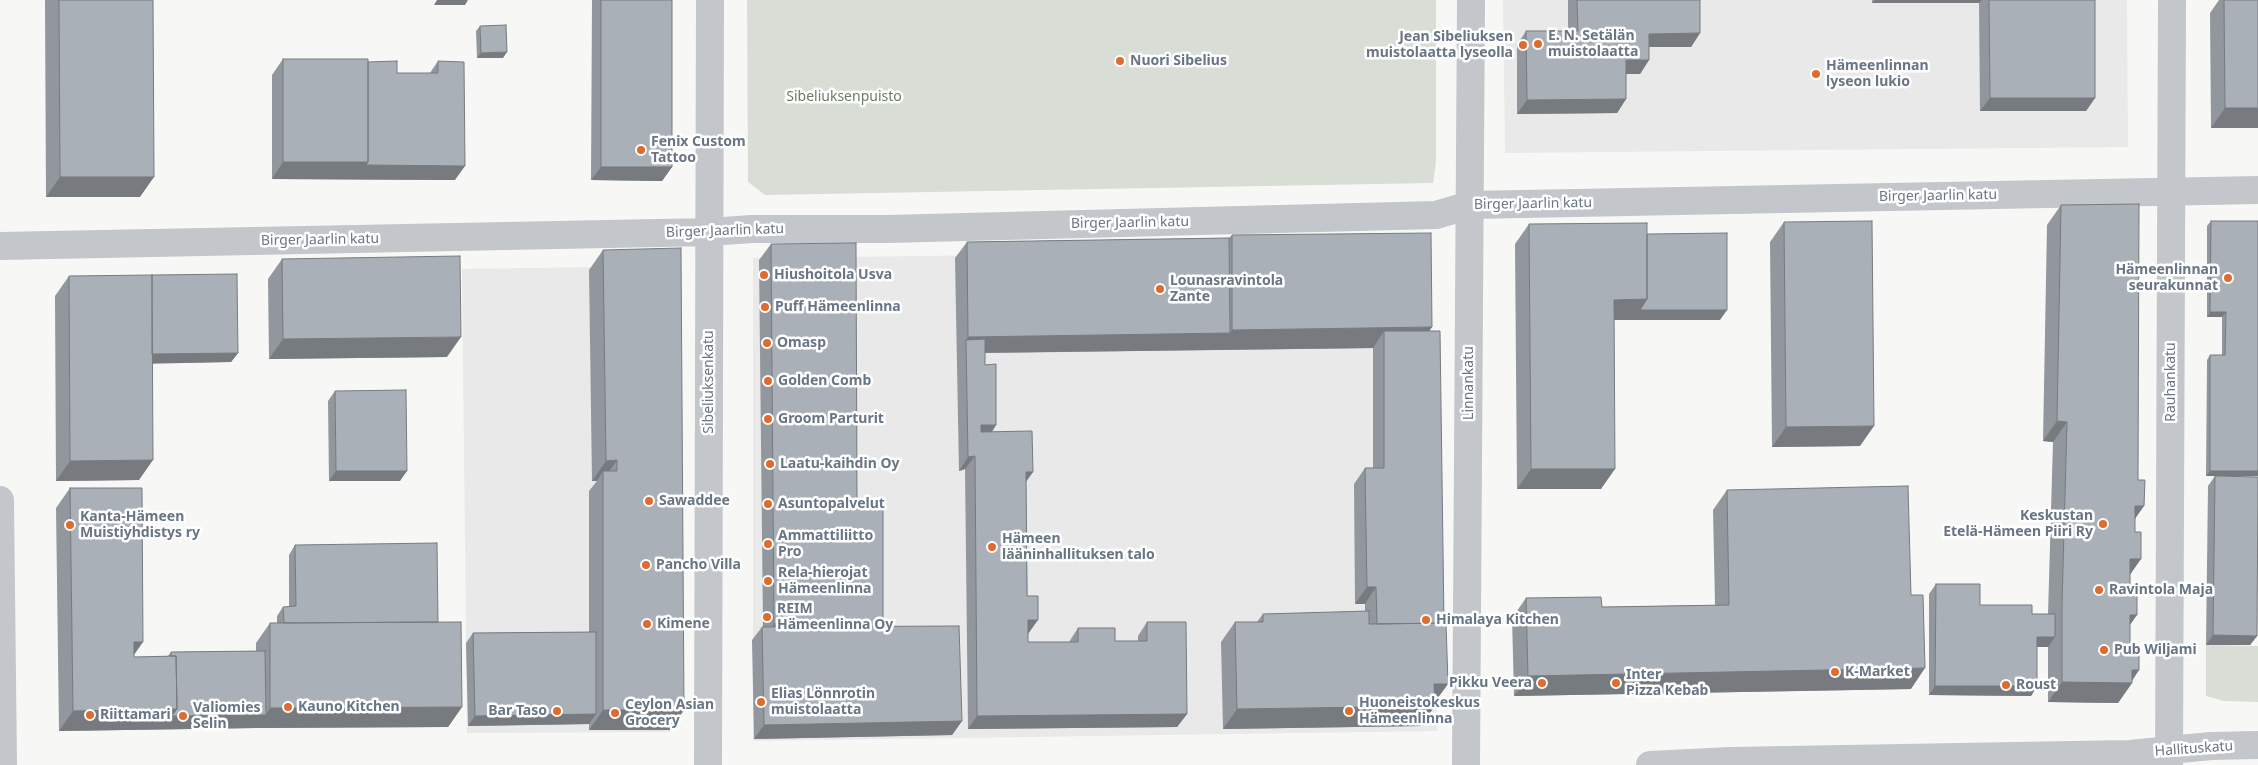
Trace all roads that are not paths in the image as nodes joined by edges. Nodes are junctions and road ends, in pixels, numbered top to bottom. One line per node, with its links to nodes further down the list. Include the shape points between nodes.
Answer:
1 (710, 0): 7 (street, Sibeliuksenkatu)
2 (1471, 0): 6 (street, Linnankatu)
3 (2172, 0): 4 (street, Rauhankatu)
4 (2172, 190): 5 (street, Birger Jaarlin katu); 6 (street, Birger Jaarlin katu); 11 (street, Rauhankatu)
5 (2258, 190)
6 (1470, 205): 7 (street, Birger Jaarlin katu, via 1436,215); 15 (street, Linnankatu)
7 (709, 232): 8 (street, Birger Jaarlin katu); 14 (street, Sibeliuksenkatu)
8 (0, 246)
9 (0, 500): 13 (street)
10 (2258, 746): 11 (street, Hallituskatu, via 2211,746)
11 (2169, 757): 12 (street, Hallituskatu, via 2130,754)
12 (1768, 763): 16 (street, Hallituskatu)
13 (3, 765)
14 (708, 765)
15 (1466, 765)
16 (1650, 765)

